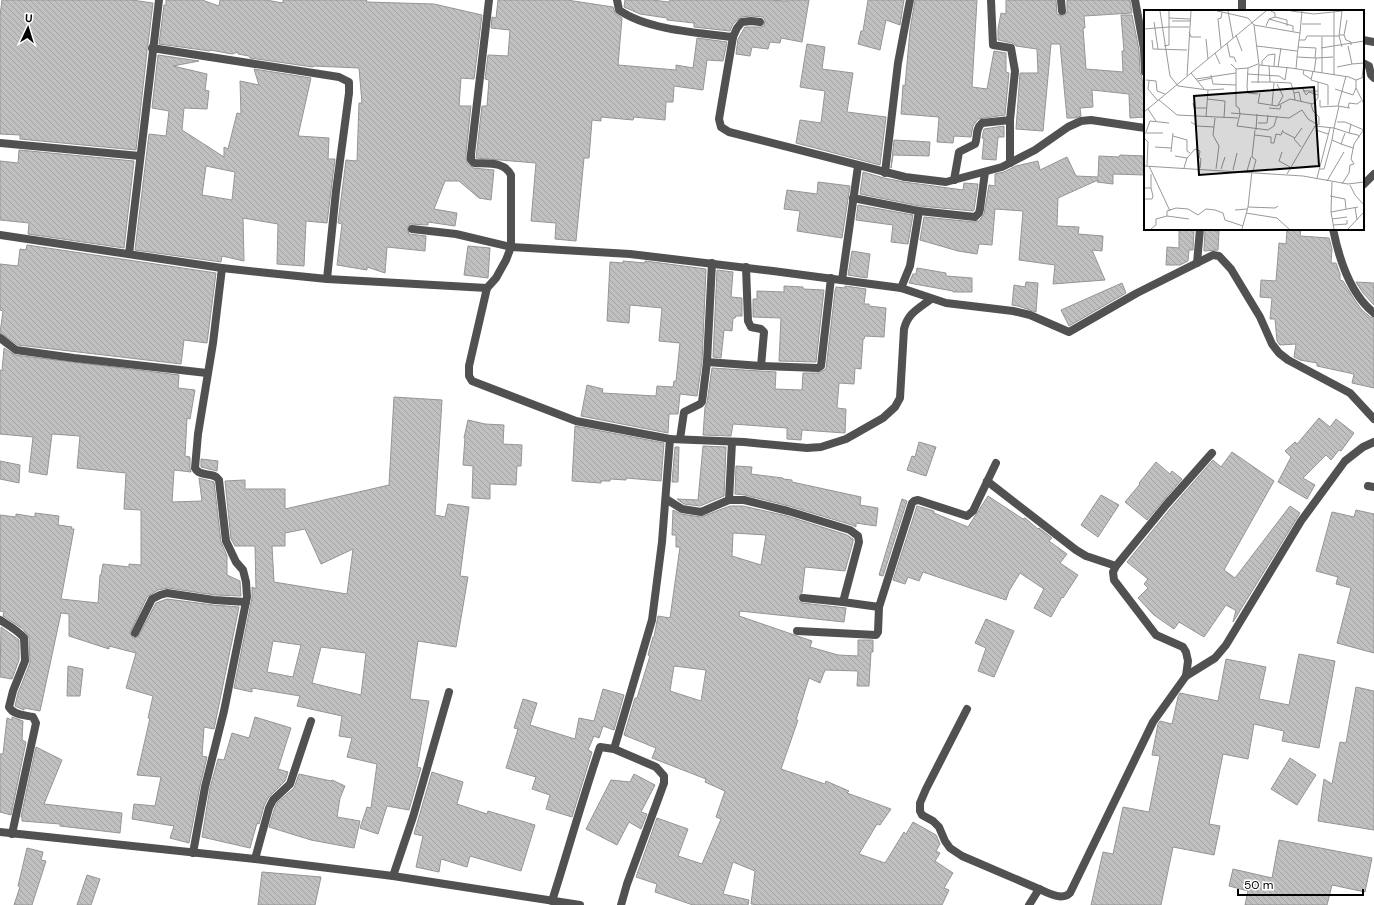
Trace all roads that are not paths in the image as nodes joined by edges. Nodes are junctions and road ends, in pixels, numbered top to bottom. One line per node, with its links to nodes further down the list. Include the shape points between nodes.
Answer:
1 (158, 0): 13 (street)
2 (490, 0): 34 (street, via 471,160 474,163 503,165 511,175)
3 (617, 0): 10 (street, via 619,10 626,15 667,28)
4 (910, 0): 24 (street, via 898,63)
5 (991, 0): 17 (street, via 993,45 1011,48 1015,71)
6 (1061, 0): 8 (street)
7 (1136, 0): 14 (street)
8 (1062, 11)
9 (760, 22): 10 (street, via 742,22)
10 (733, 37): 22 (street, via 718,119 721,128)
11 (1364, 40): 12 (street)
12 (1374, 42)
13 (152, 48): 20 (street); 41 (street, via 339,77 349,82)
14 (1144, 49)
15 (1364, 64): 16 (street, via 1369,66)
16 (1374, 78)
17 (1010, 120): 21 (street); 26 (street, via 980,124 975,144 959,152)
18 (1144, 128): 21 (street, via 1091,120 1081,121)
19 (0, 143): 20 (street)
20 (140, 156): 35 (street)
21 (1010, 163): 23 (street)
22 (858, 166): 24 (street); 28 (street)
23 (985, 172): 26 (street); 29 (street, via 980,209 975,217)
24 (885, 173): 26 (street, via 946,182)
25 (1374, 174): 27 (street)
26 (954, 180)
27 (1364, 184)
28 (853, 198): 29 (street); 42 (street)
29 (919, 211): 44 (street, via 910,266)
30 (412, 229): 34 (street, via 456,234)
31 (1200, 230): 37 (street)
32 (1333, 230): 46 (street, via 1337,251 1347,276 1364,306)
33 (0, 236): 35 (street)
34 (511, 247): 36 (street, via 630,254); 43 (street, via 496,278)
35 (129, 254): 39 (street)
36 (712, 263): 38 (street); 48 (street)
37 (1197, 263): 45 (street, via 1137,293 1069,332 1030,315 946,304); 51 (street, via 1213,255 1222,257 1260,317 1279,354 1350,393)
38 (746, 267): 40 (street); 49 (street, via 748,321 751,327 764,332)
39 (222, 268): 41 (street); 50 (street)
40 (831, 278): 42 (street); 49 (street, via 821,366 816,369)
41 (327, 279): 43 (street)
42 (842, 280): 44 (street)
43 (487, 288): 52 (street, via 470,366 469,376 472,381 576,421)
44 (901, 288): 45 (street)
45 (931, 299): 54 (street, via 911,314 906,323 900,398 896,407 883,418 846,439 821,447)
46 (1374, 314)
47 (0, 338): 50 (street, via 16,350)
48 (707, 362): 49 (street); 53 (street, via 702,402 684,412)
49 (761, 366)
50 (207, 373): 63 (street, via 195,468 201,474 214,476 219,480 226,541 243,570)
51 (1374, 419)
52 (670, 439): 53 (street); 59 (street)
53 (680, 439): 54 (street)
54 (732, 442): 60 (street)
55 (1374, 442): 69 (street, via 1345,461 1300,521 1226,645 1215,658)
56 (1212, 453): 61 (street)
57 (996, 463): 58 (street)
58 (987, 481): 61 (street, via 1076,550); 65 (street, via 973,511 967,516 918,500 912,503)
59 (666, 499): 60 (street, via 682,509 701,512); 73 (street, via 652,620)
60 (729, 500): 64 (street, via 744,500 780,509 855,533 859,542)
61 (1116, 566): 69 (street, via 1113,572 1114,580 1148,626 1156,635 1183,647 1188,662)
62 (803, 598): 64 (street)
63 (246, 602): 68 (street, via 167,593 152,599); 76 (street)
64 (844, 602): 65 (street)
65 (879, 607): 67 (street, via 876,635)
66 (0, 620): 75 (street, via 24,638 25,661 9,707 12,712 33,717 36,723)
67 (797, 631)
68 (134, 633)
69 (1186, 676): 79 (street, via 1153,722 1070,892 1063,897)
70 (449, 692): 78 (street)
71 (967, 709): 79 (street, via 926,789 920,803 920,811 939,827 950,848 962,856)
72 (312, 722): 77 (street, via 290,784 273,800 269,808)
73 (614, 749): 80 (street, via 600,747 598,750); 82 (street, via 656,767 664,776 664,783)
74 (0, 832): 75 (street)
75 (12, 834): 76 (street)
76 (193, 853): 77 (street)
77 (255, 859): 78 (street)
78 (393, 876): 80 (street)
79 (1039, 889): 83 (street)
80 (552, 901): 81 (street)
81 (580, 905)
82 (621, 905)
83 (1030, 905)

